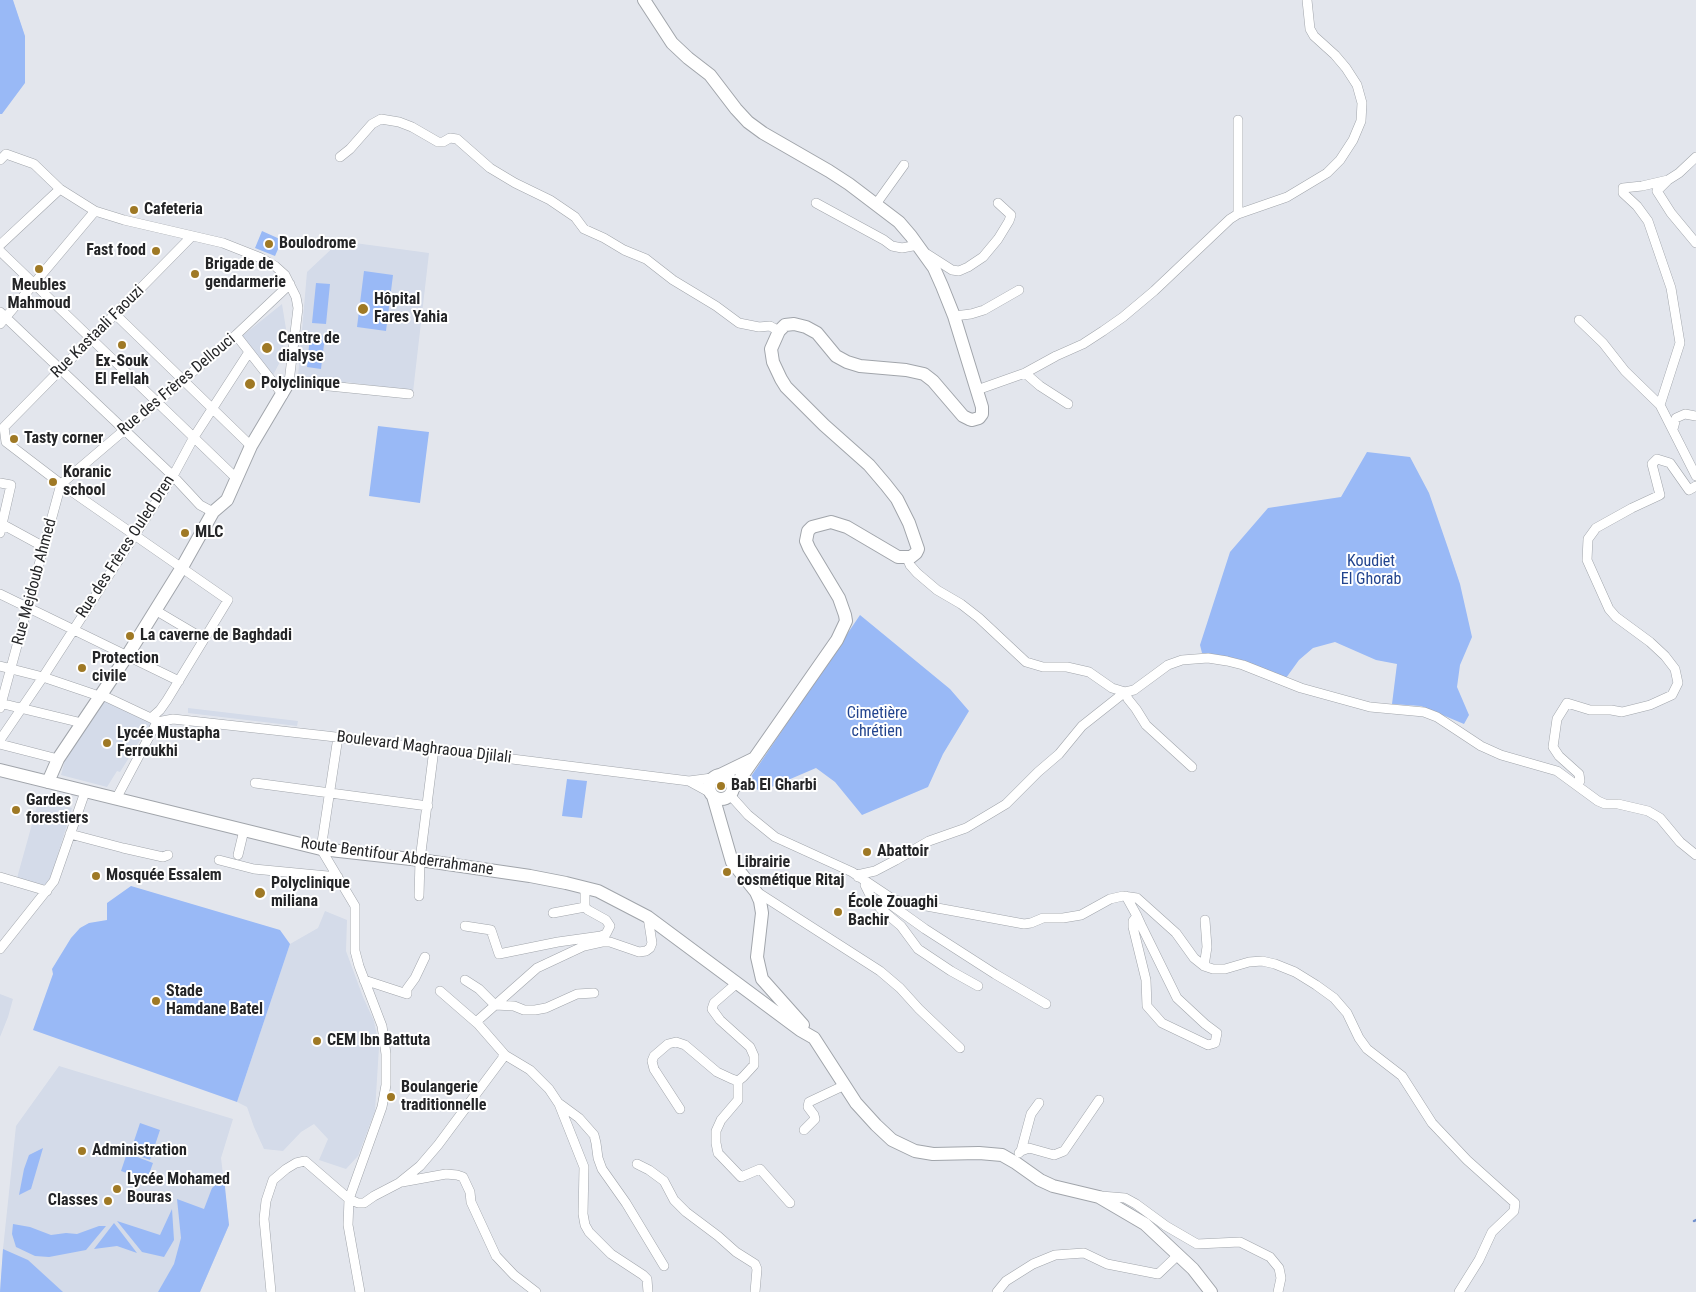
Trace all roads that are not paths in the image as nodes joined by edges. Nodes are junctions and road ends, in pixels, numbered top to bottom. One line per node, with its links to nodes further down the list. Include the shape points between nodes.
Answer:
1 (644, 0): 12 (main road, via 672,43 710,75 748,122)
2 (1307, 0): 14 (street, via 1310,29 1314,36 1335,55 1357,85 1362,103 1360,121 1353,140 1327,173 1287,197)
3 (1238, 120): 14 (street)
4 (340, 156): 27 (street, via 381,119 412,127 438,142 450,138 457,140 490,168 550,200 575,217 584,229 646,259 738,323 770,326)
5 (1696, 157): 8 (street)
6 (0, 160): 9 (street, via 6,154 34,164)
7 (904, 165): 12 (street)
8 (1668, 180): 16 (street, via 1657,191 1671,214); 40 (street, via 1623,188 1622,193 1648,221 1671,288 1680,343)
9 (60, 189): 13 (street); 17 (street)
10 (816, 203): 18 (street, via 892,246)
11 (998, 203): 18 (street, via 1010,215 1008,221 998,239 968,267 952,270)
12 (876, 204): 18 (main road, via 899,222)
13 (95, 211): 15 (street); 20 (street)
14 (1238, 214): 32 (street, via 1123,316 1083,344)
15 (192, 236): 21 (street, via 261,258 276,266); 23 (street, Rue Kastaali Faouzi)
16 (1696, 243)
17 (0, 245)
18 (921, 248): 24 (main road, via 934,268)
19 (0, 251): 20 (street)
20 (34, 283): 25 (street); 29 (street)
21 (290, 284): 28 (street, Rue des Frères Dellouci); 34 (street, via 298,308)
22 (1019, 290): 24 (street, via 984,310)
23 (115, 314): 29 (street, Rue Kastaali Faouzi); 33 (street)
24 (954, 316): 35 (main road)
25 (2, 318): 31 (street)
26 (1579, 320): 40 (street)
27 (778, 331): 35 (main road, via 785,325 806,327 817,333 836,356 847,362 924,374 963,416 972,420 983,412); 59 (main road, via 771,349 776,371 786,387 868,465 897,499 918,544 916,554)
28 (236, 335): 30 (street); 33 (street, Rue des Frères Dellouci)
29 (92, 338): 31 (street, Rue Kastaali Faouzi); 38 (street)
30 (249, 352): 37 (street); 41 (street, Rue des Frères Ouled Dren)
31 (60, 370): 43 (street, Rue Kastaali Faouzi); 45 (street)
32 (1025, 373): 35 (street); 39 (street)
33 (183, 380): 38 (street, Rue des Frères Dellouci); 41 (street)
34 (289, 382): 36 (street); 37 (main road)
35 (977, 390)
36 (410, 394)
37 (283, 395): 48 (main road)
38 (158, 401): 45 (street, Rue des Frères Dellouci); 46 (street)
39 (1068, 404)
40 (1660, 405): 44 (street)
41 (213, 408): 46 (street, Rue des Frères Ouled Dren); 48 (street)
42 (1696, 416): 44 (street, via 1685,414 1676,418)
43 (2, 427): 47 (street)
44 (1673, 429): 50 (street)
45 (124, 430): 49 (street); 53 (street, Rue des Frères Dellouci)
46 (194, 437): 49 (street, Rue des Frères Ouled Dren); 51 (street)
47 (3, 444): 53 (street)
48 (251, 446): 51 (main road)
49 (172, 476): 55 (street, via 200,505); 57 (street, Rue des Frères Ouled Dren)
50 (1696, 476)
51 (236, 478): 55 (main road, via 227,500)
52 (0, 483): 56 (street, via 11,486)
53 (61, 484): 57 (street); 58 (street, Rue Mejdoub Ahmed)
54 (1696, 486): 91 (street, via 1689,490 1670,462 1657,459 1652,464 1660,495 1596,528 1588,539 1587,560 1609,609 1665,656 1675,669 1678,683 1672,695 1622,712 1590,710 1567,704 1558,719 1553,747 1579,774 1580,781)
55 (213, 512): 60 (main road)
56 (1, 527): 58 (street)
57 (134, 535): 60 (street); 64 (street, Rue des Frères Ouled Dren)
58 (44, 547): 62 (street, Rue Mejdoub Ahmed)
59 (907, 558): 71 (street, via 917,573 979,618 1026,662 1089,672 1112,688); 84 (main road, via 895,556 847,527 831,522 808,531 806,541 839,598 846,621 837,640)
60 (181, 569): 63 (main road); 65 (street, via 228,600)
61 (0, 594): 62 (street)
62 (28, 607): 64 (street); 68 (street, Rue Mejdoub Ahmed)
63 (155, 610): 65 (street); 66 (main road)
64 (74, 629): 66 (street); 69 (street, Rue des Frères Ouled Dren)
65 (204, 639): 70 (street)
66 (127, 656): 70 (street); 72 (main road)
67 (0, 666): 68 (street)
68 (11, 669): 69 (street); 74 (street, Rue Mejdoub Ahmed)
69 (43, 678): 72 (street); 75 (street, Rue des Frères Ouled Dren)
70 (179, 681): 73 (street)
71 (1125, 692): 85 (street, via 1146,725); 91 (street, via 1134,690 1168,665 1182,660 1208,658 1227,661 1301,688 1370,707 1424,712 1481,746 1557,771); 105 (street, via 1082,726 1059,754 1006,804 966,828 929,841 875,870)
72 (102, 695): 77 (street); 78 (main road)
73 (167, 700): 76 (street); 77 (street)
74 (0, 705): 75 (street)
75 (22, 708): 78 (street); 80 (street, Rue des Frères Ouled Dren)
76 (173, 719): 77 (street, Boulevard Maghraoua Djilali); 79 (street, Boulevard Maghraoua Djilali)
77 (154, 720): 95 (street)
78 (82, 723): 83 (main road)
79 (338, 737): 82 (street, Boulevard Maghraoua Djilali); 93 (street)
80 (0, 740)
81 (0, 744): 83 (street)
82 (434, 749): 88 (street, Boulevard Maghraoua Djilali); 96 (street)
83 (58, 758): 89 (main road)
84 (753, 759): 87 (main road); 94 (main road)
85 (1192, 767)
86 (0, 770): 89 (main road, Route Bentifour Abderrahmane)
87 (716, 776): 88 (street); 94 (main road, via 709,785); 94 (main road, via 728,777 731,781)
88 (690, 781): 94 (street)
89 (48, 782): 92 (main road, Route Bentifour Abderrahmane)
90 (254, 783): 93 (street)
91 (1576, 785): 102 (street, via 1605,804 1648,811 1660,818)
92 (85, 792): 95 (main road, Route Bentifour Abderrahmane); 98 (street)
93 (330, 793): 96 (street); 99 (street)
94 (722, 794): 105 (street, via 774,837); 111 (main road, via 724,837 732,862)
95 (116, 799): 97 (main road, Route Bentifour Abderrahmane)
96 (428, 806): 104 (street)
97 (244, 830): 99 (main road, Route Bentifour Abderrahmane); 101 (street)
98 (70, 834): 100 (street, via 163,857); 110 (street)
99 (321, 849): 104 (main road, Route Bentifour Abderrahmane); 107 (street)
100 (168, 855)
101 (238, 855)
102 (1696, 855)
103 (219, 860): 107 (street, via 254,869)
104 (420, 860): 109 (main road, Route Bentifour Abderrahmane); 112 (street)
105 (857, 875): 108 (street); 113 (street, via 894,900 1024,924 1043,918 1081,915 1110,899)
106 (0, 877): 110 (street)
107 (338, 877): 123 (street, via 355,906 355,951)
108 (865, 884): 126 (street, via 871,897 901,926 918,949); 129 (street, via 933,934)
109 (585, 887): 114 (street); 117 (main road, Route Bentifour Abderrahmane)
110 (48, 891): 120 (street)
111 (756, 892): 132 (main road, via 762,913 757,957 762,979); 133 (street, via 880,971)
112 (419, 896)
113 (1126, 896): 116 (street); 122 (street, via 1137,898 1152,911)
114 (585, 907): 115 (street); 119 (street, via 606,920 610,926 606,934 499,954 491,930)
115 (553, 913)
116 (1137, 916): 116 (street, via 1177,998 1217,1032 1215,1043 1208,1045 1162,1023 1147,1006 1146,980 1132,921)
117 (648, 917): 125 (main road, Route Bentifour Abderrahmane); 130 (street, via 652,943 646,951 639,952 610,942 584,946 537,968)
118 (1205, 920): 122 (street, via 1207,947)
119 (466, 926)
120 (0, 949)
121 (425, 957): 123 (street, via 407,994)
122 (1204, 966): 159 (street, via 1213,969 1248,962 1275,964 1295,972 1334,998 1347,1013 1367,1049 1402,1076 1432,1123 1515,1203 1514,1211 1492,1232)
123 (364, 980): 147 (street, via 382,1026 386,1085 382,1107)
124 (465, 980): 130 (street)
125 (738, 983): 132 (main road, Route Bentifour Abderrahmane); 135 (street, via 714,1003 712,1009 750,1047 754,1056 750,1071)
126 (978, 986)
127 (440, 991): 131 (street)
128 (594, 994): 130 (street, via 577,994 535,1010)
129 (1046, 1004)
130 (495, 1005): 131 (street)
131 (476, 1022): 134 (street)
132 (814, 1038): 136 (main road)
133 (960, 1048)
134 (505, 1055): 138 (street, via 530,1070); 145 (street, via 438,1145)
135 (738, 1080): 140 (street, via 723,1076 684,1045 668,1044 652,1061); 148 (street, via 738,1100 716,1131 718,1153 741,1177 760,1169)
136 (845, 1084): 141 (street, via 809,1102 814,1119); 143 (main road, via 856,1103 876,1125 904,1147 933,1154 979,1153 1002,1156)
137 (1098, 1100): 142 (street, via 1064,1151 1054,1155 1029,1148)
138 (558, 1103): 150 (street, via 579,1118 594,1135 602,1169); 154 (street, via 584,1168 585,1225 611,1254 643,1275)
139 (1040, 1103): 142 (street, via 1031,1114)
140 (680, 1109)
141 (804, 1130)
142 (1021, 1151): 143 (street)
143 (1012, 1161): 146 (main road, via 1053,1186)
144 (637, 1164): 155 (street, via 664,1181 674,1200 686,1212 755,1264)
145 (399, 1183): 147 (street, via 364,1203); 153 (street, via 446,1174 463,1178 496,1256)
146 (1090, 1194): 149 (main road, via 1146,1224); 158 (street, via 1125,1198 1197,1244 1240,1242 1270,1257 1281,1278)
147 (349, 1199): 151 (street, via 305,1161 286,1169 273,1180 264,1219); 152 (street, via 348,1225)
148 (790, 1203)
149 (1178, 1255): 156 (street, via 1158,1274 1107,1264 1084,1253 1055,1254 1006,1281); 157 (main road)
150 (664, 1266)
151 (271, 1292)
152 (360, 1292)
153 (536, 1292)
154 (648, 1292)
155 (756, 1292)
156 (997, 1292)
157 (1211, 1292)
158 (1278, 1292)
159 (1459, 1292)

